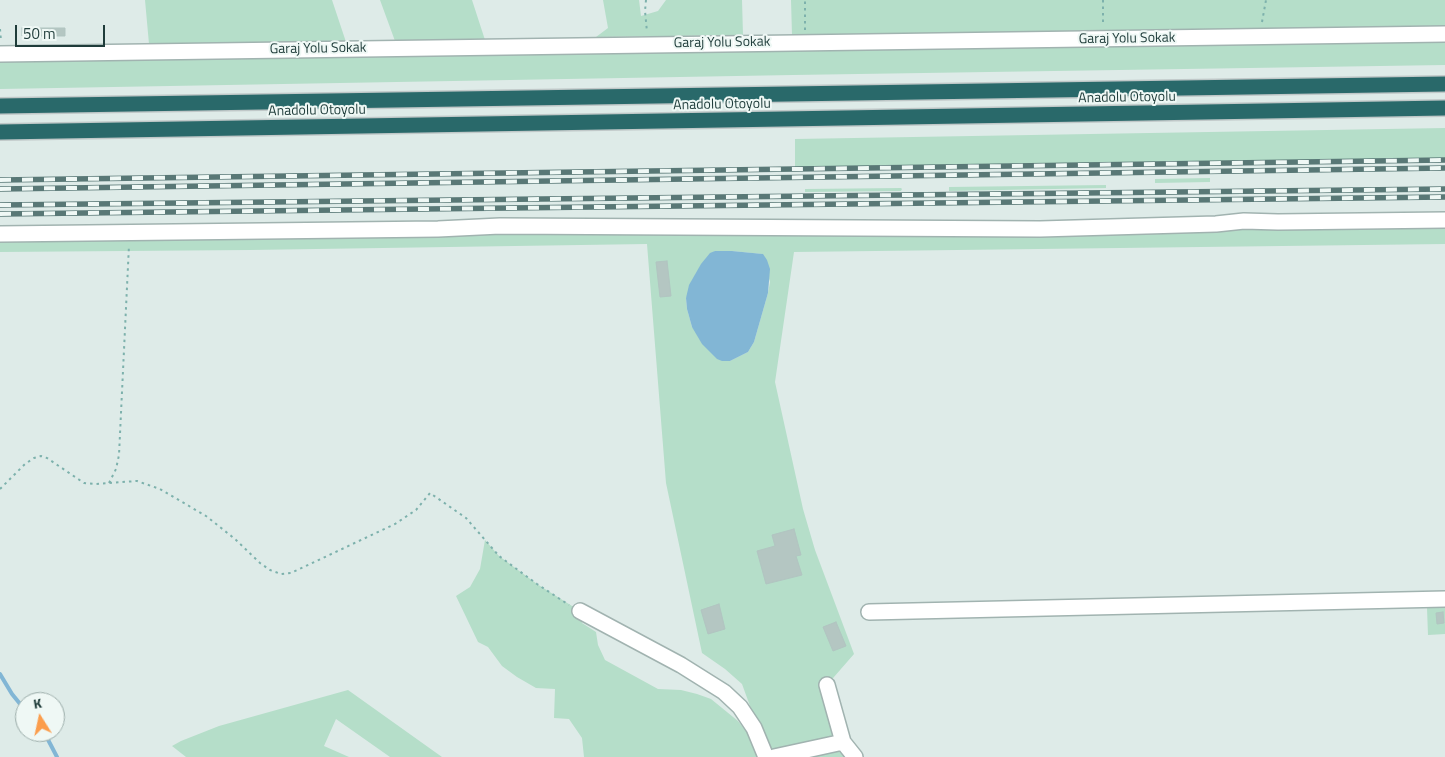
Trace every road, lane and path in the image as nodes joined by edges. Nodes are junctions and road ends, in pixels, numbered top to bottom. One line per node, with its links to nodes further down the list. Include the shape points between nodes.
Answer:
1 (646, 0): 9 (path, via 646,29)
2 (805, 0): 8 (path)
3 (1103, 0): 7 (path)
4 (1266, 0): 6 (path)
5 (1445, 34): 6 (street, Garaj Yolu Sokak)
6 (1261, 37): 7 (street, Garaj Yolu Sokak)
7 (1103, 39): 8 (street, Garaj Yolu Sokak)
8 (806, 42): 9 (street, Garaj Yolu Sokak)
9 (651, 44): 10 (street, Garaj Yolu Sokak)
10 (0, 54)
11 (1445, 84): 12 (highway, Anadolu Otoyolu)
12 (0, 106)
13 (1445, 108): 14 (highway, Anadolu Otoyolu)
14 (0, 132)
15 (1445, 220): 16 (street, via 1244,221 1040,229 500,226)
16 (0, 234)
17 (128, 251): 18 (path, via 119,455)
18 (109, 482): 19 (path, via 84,483 41,456 25,464); 21 (path, via 137,481 160,488 206,516 270,570 281,574 291,573 395,524 416,510 430,493 466,518 499,556)
19 (0, 489)
20 (1445, 598): 22 (street)
21 (580, 611): 25 (street, via 724,692 740,707 754,728)
22 (869, 612)
23 (827, 685): 24 (street)
24 (843, 742): 26 (street); 27 (street)
25 (766, 757)
26 (774, 757)
27 (855, 757)

